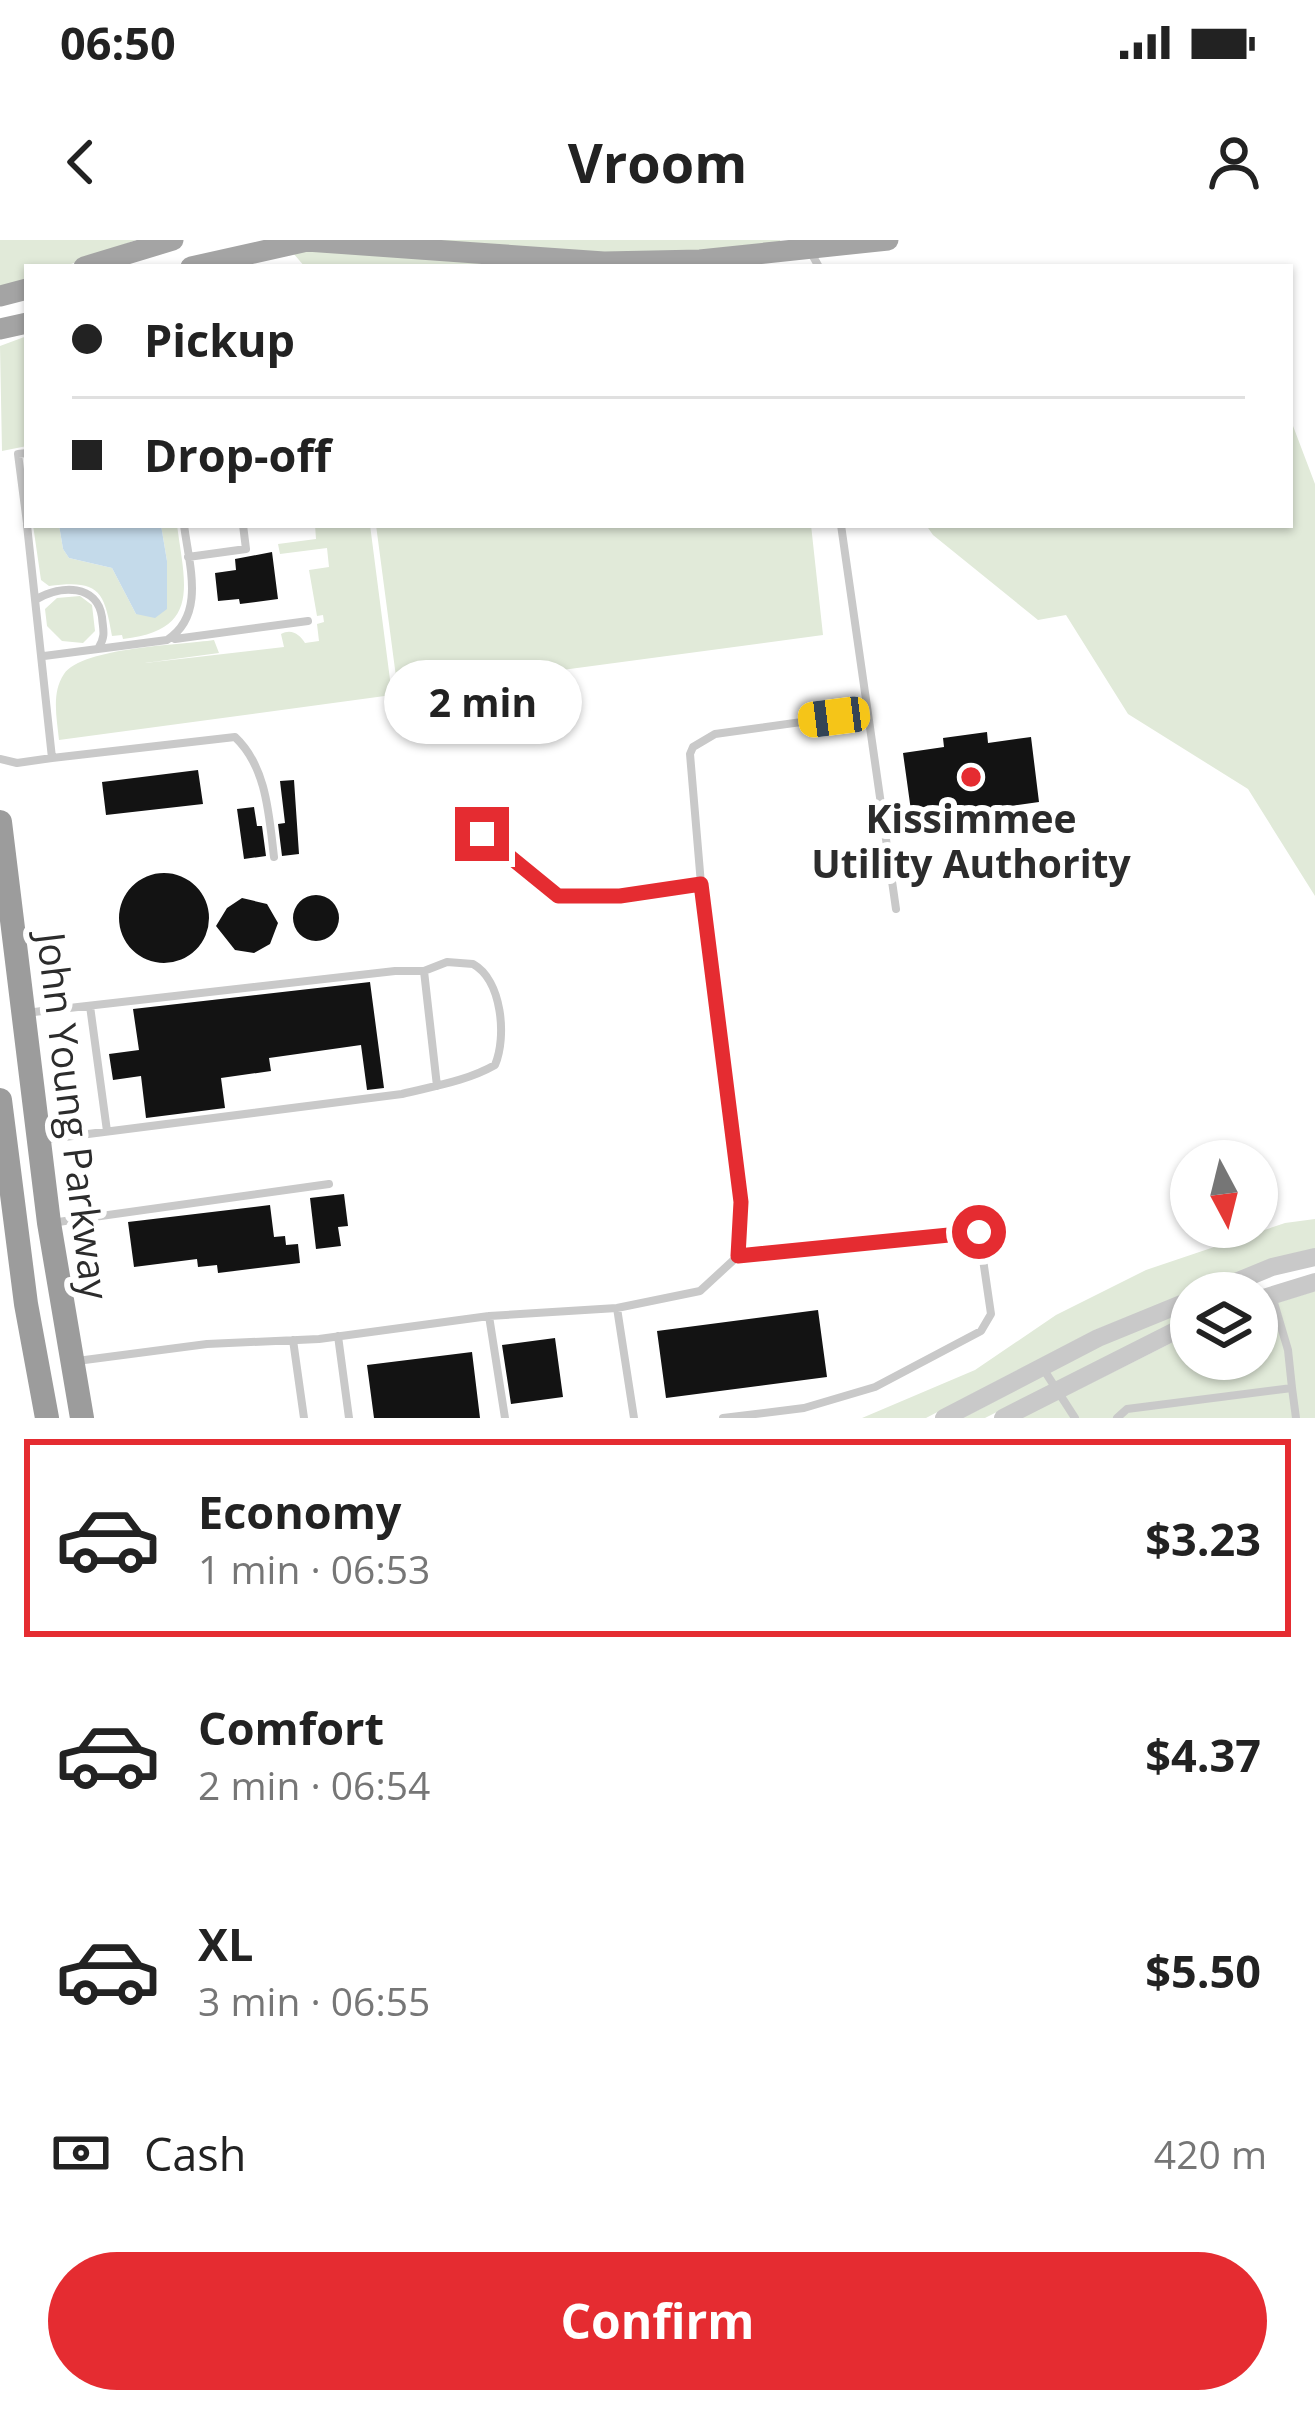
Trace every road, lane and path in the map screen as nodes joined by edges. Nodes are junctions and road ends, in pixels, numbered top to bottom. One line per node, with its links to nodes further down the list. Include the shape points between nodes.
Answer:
1 (173, 240): 6 (main road)
2 (292, 240): 4 (main road)
3 (888, 240): 5 (main road)
4 (303, 242): 5 (main road, via 604,262); 7 (main road)
5 (810, 256)
6 (94, 264)
7 (204, 264)
8 (24, 453): 9 (lane)
9 (24, 501)
10 (28, 528): 15 (lane)
11 (184, 528): 14 (lane)
12 (243, 528): 14 (lane, via 246,549)
13 (842, 528): 20 (lane)
14 (188, 557): 17 (lane, via 188,624)
15 (37, 598): 18 (lane, via 68,590 95,598 104,638); 19 (lane)
16 (308, 621): 17 (lane)
17 (167, 640): 18 (lane)
18 (98, 648): 19 (lane)
19 (44, 656): 21 (lane)
20 (866, 712): 26 (lane, via 736,729 693,747); 27 (lane)
21 (52, 758): 22 (lane); 25 (lane, via 235,737 265,792)
22 (0, 759)
23 (0, 823): 30 (highway, John Young Parkway)
24 (482, 834): 26 (lane, via 558,896)
25 (274, 857)
26 (701, 884): 38 (lane, via 741,1202)
27 (896, 909)
28 (424, 971): 29 (lane); 31 (lane); 31 (lane, via 462,961 480,967 493,983 499,1025 495,1066)
29 (90, 1006): 30 (lane); 33 (lane)
30 (23, 1014): 34 (highway, John Young Parkway)
31 (437, 1086): 33 (lane)
32 (0, 1100): 36 (highway, John Young Parkway)
33 (107, 1131): 34 (lane)
34 (39, 1140): 37 (highway, John Young Parkway)
35 (328, 1184): 37 (lane)
36 (7, 1207): 54 (highway, John Young Parkway)
37 (49, 1223): 50 (highway, John Young Parkway)
38 (738, 1256): 43 (lane, via 700,1291); 60 (lane, via 979,1232 991,1314 981,1331 875,1387 804,1408)
39 (1315, 1258): 40 (street)
40 (1260, 1272)
41 (1315, 1282): 42 (street)
42 (1278, 1294)
43 (617, 1308): 45 (lane); 59 (lane)
44 (1170, 1309): 51 (street)
45 (489, 1316): 48 (lane); 58 (lane)
46 (1278, 1327): 52 (lane)
47 (1170, 1334): 53 (street)
48 (338, 1336): 49 (lane); 57 (lane)
49 (292, 1340): 50 (lane); 56 (lane)
50 (70, 1362): 55 (highway, John Young Parkway)
51 (1044, 1369): 53 (lane); 61 (street)
52 (1292, 1388): 64 (lane, via 1126,1408); 65 (lane)
53 (1056, 1391): 62 (street); 63 (lane)
54 (47, 1418)
55 (82, 1418)
56 (304, 1418)
57 (349, 1418)
58 (505, 1418)
59 (634, 1418)
60 (723, 1418)
61 (944, 1418)
62 (1003, 1418)
63 (1075, 1418)
64 (1118, 1418)
65 (1296, 1418)

